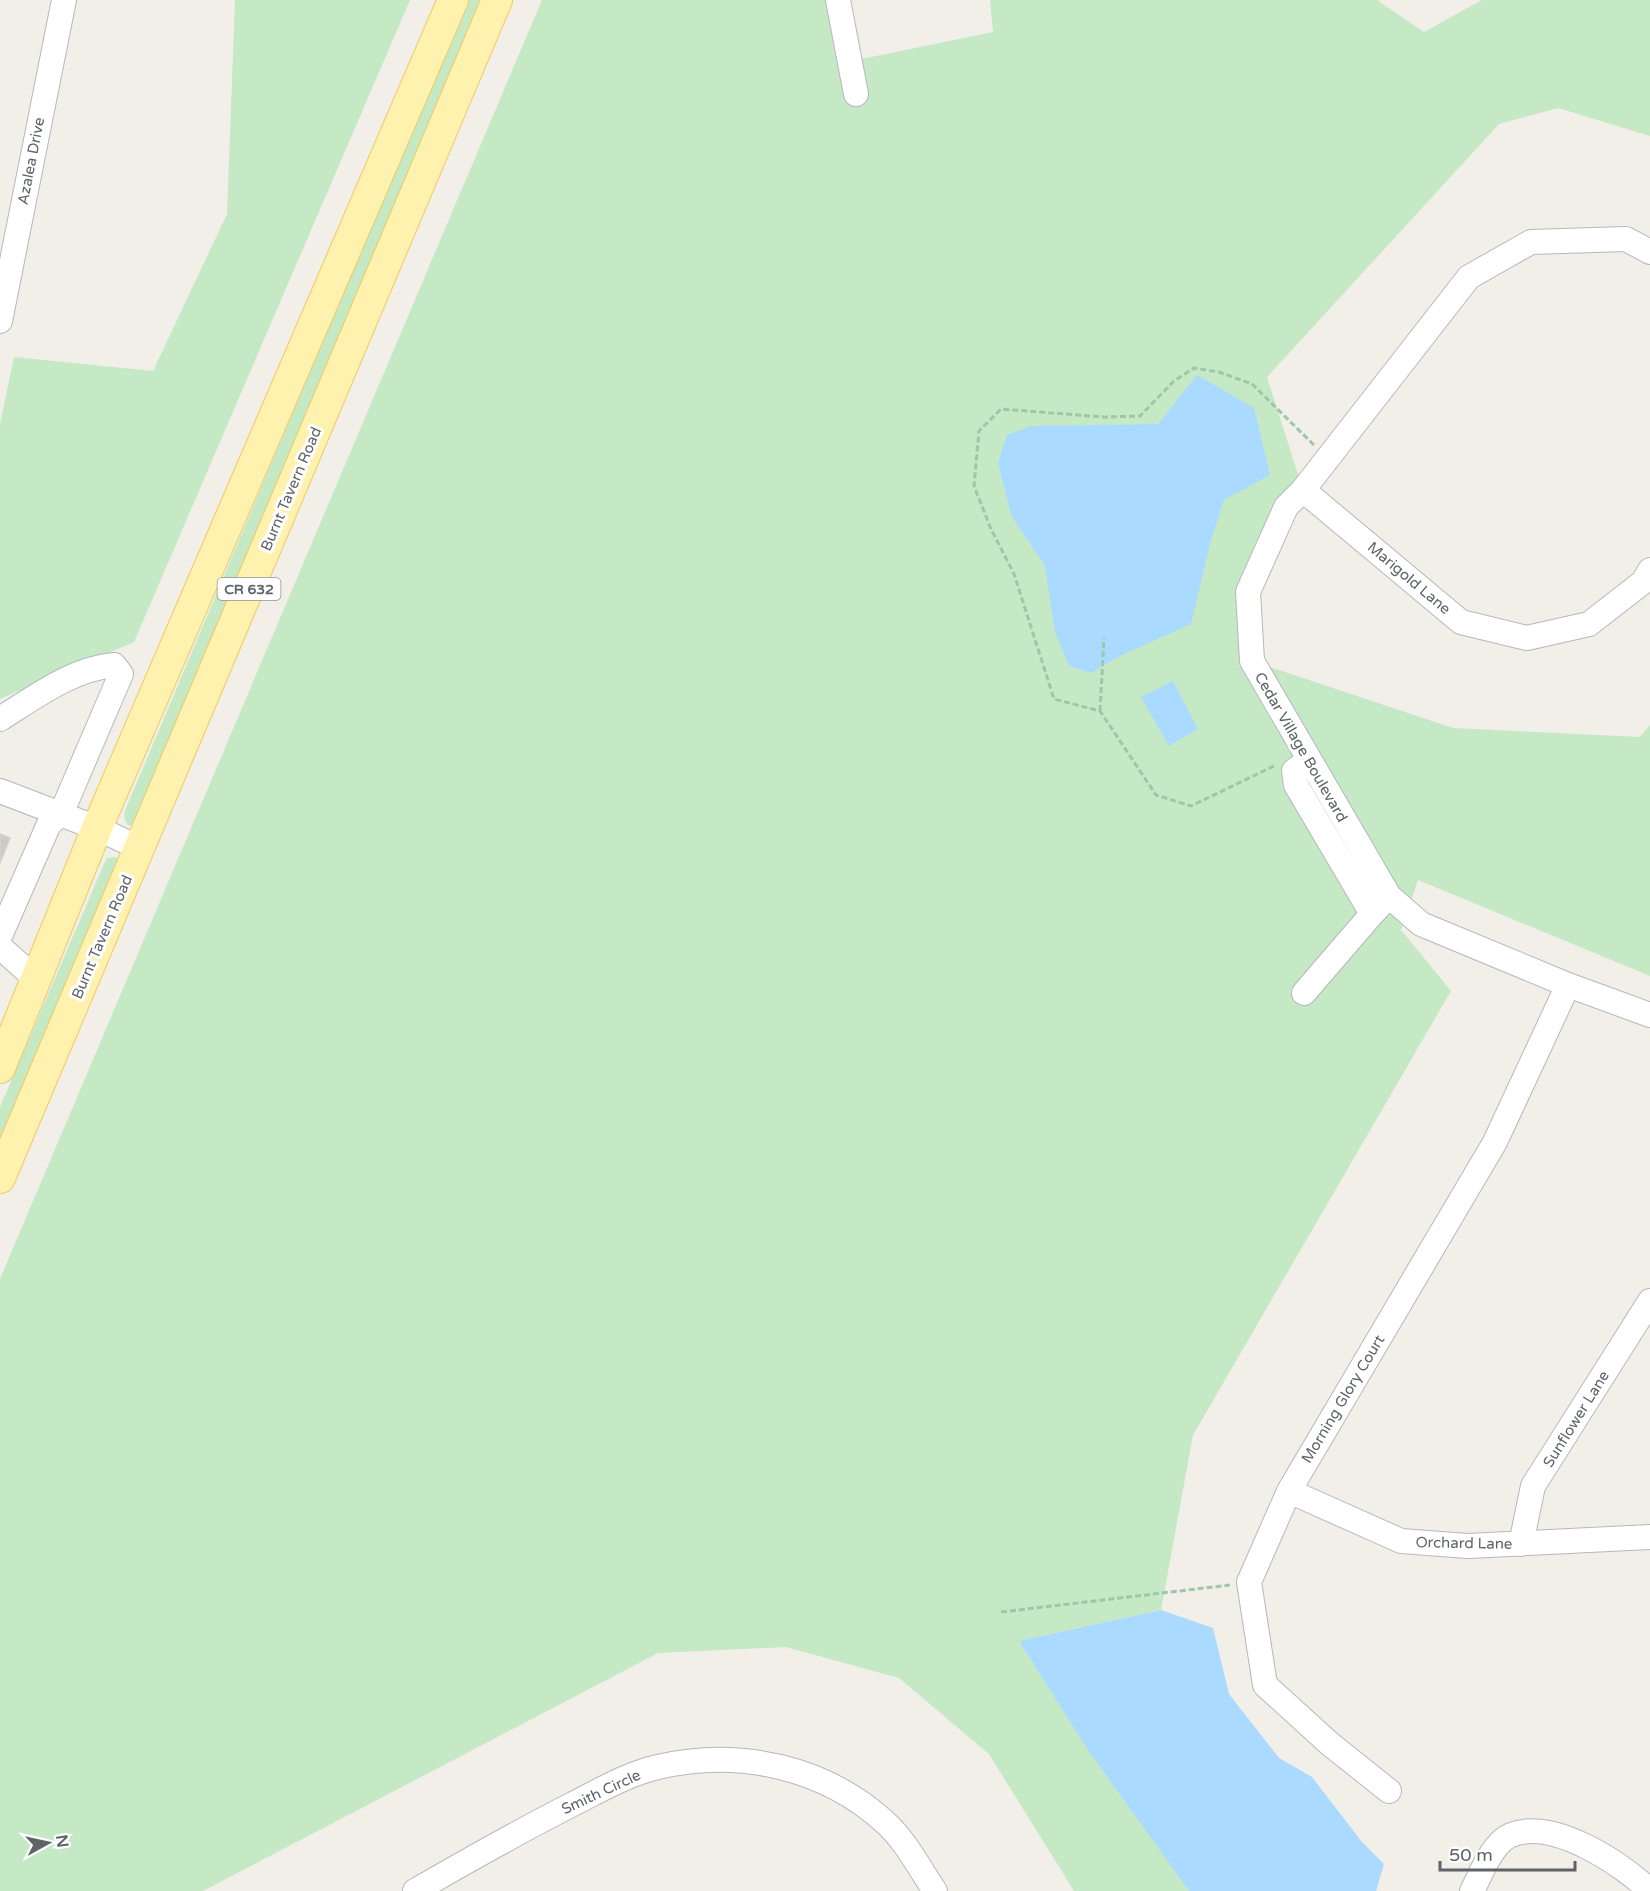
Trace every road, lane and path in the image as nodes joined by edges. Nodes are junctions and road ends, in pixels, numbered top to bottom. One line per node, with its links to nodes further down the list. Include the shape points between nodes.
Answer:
1 (64, 0): 7 (street, Azalea Drive)
2 (453, 0): 17 (main road, CR 632)
3 (497, 0): 18 (main road, Burnt Tavern Road / CR 632)
4 (838, 0): 5 (street)
5 (856, 94)
6 (1650, 252): 8 (street, Cedar Village Boulevard, via 1626,239 1531,242 1469,277)
7 (0, 321)
8 (1328, 459): 9 (street, Cedar Village Boulevard); 12 (path, via 1252,384 1194,368 1174,381 1140,416 1001,409 979,431 974,486 1014,574 1054,699)
9 (1304, 490): 10 (street, Marigold Lane, via 1461,622 1527,638 1589,624 1643,582); 14 (street, Cedar Village Boulevard, via 1286,507 1248,592 1252,661)
10 (1650, 570)
11 (1104, 638): 12 (path)
12 (1100, 711): 14 (path, via 1156,795 1191,806)
13 (0, 719): 16 (street, via 52,686 101,666 114,665 121,674)
14 (1306, 756): 19 (street, Cedar Village Boulevard); 20 (street, via 1294,771 1296,784)
15 (0, 791): 16 (street)
16 (61, 814): 17 (street); 21 (street, via 49,824)
17 (97, 828): 18 (street); 23 (main road, CR 632)
18 (139, 848): 28 (main road, Burnt Tavern Road / CR 632)
19 (1389, 896): 20 (street); 24 (street, Cedar Village Boulevard, via 1421,924)
20 (1372, 914): 25 (street)
21 (0, 936)
22 (0, 947): 23 (street)
23 (36, 979): 27 (main road, CR 632)
24 (1568, 985): 26 (street, Cedar Village Boulevard); 30 (street, Morning Glory Court, via 1494,1142)
25 (1304, 993)
26 (1650, 1015)
27 (0, 1068)
28 (0, 1178)
29 (1650, 1301): 32 (street, Sunflower Lane, via 1533,1486)
30 (1289, 1491): 32 (street, Orchard Lane, via 1401,1541 1468,1546); 33 (street, Morning Glory Court)
31 (1650, 1537): 32 (street, Orchard Lane)
32 (1521, 1544)
33 (1250, 1582): 34 (path); 35 (street, via 1265,1685)
34 (1001, 1612)
35 (1389, 1791)
36 (416, 1891): 37 (street, Smith Circle, via 501,1841 623,1779 658,1767 729,1759 782,1766 860,1803 888,1825)
37 (934, 1891)
38 (1472, 1891): 39 (street, via 1498,1845 1510,1836 1531,1832 1567,1838 1601,1853)
39 (1650, 1891)

